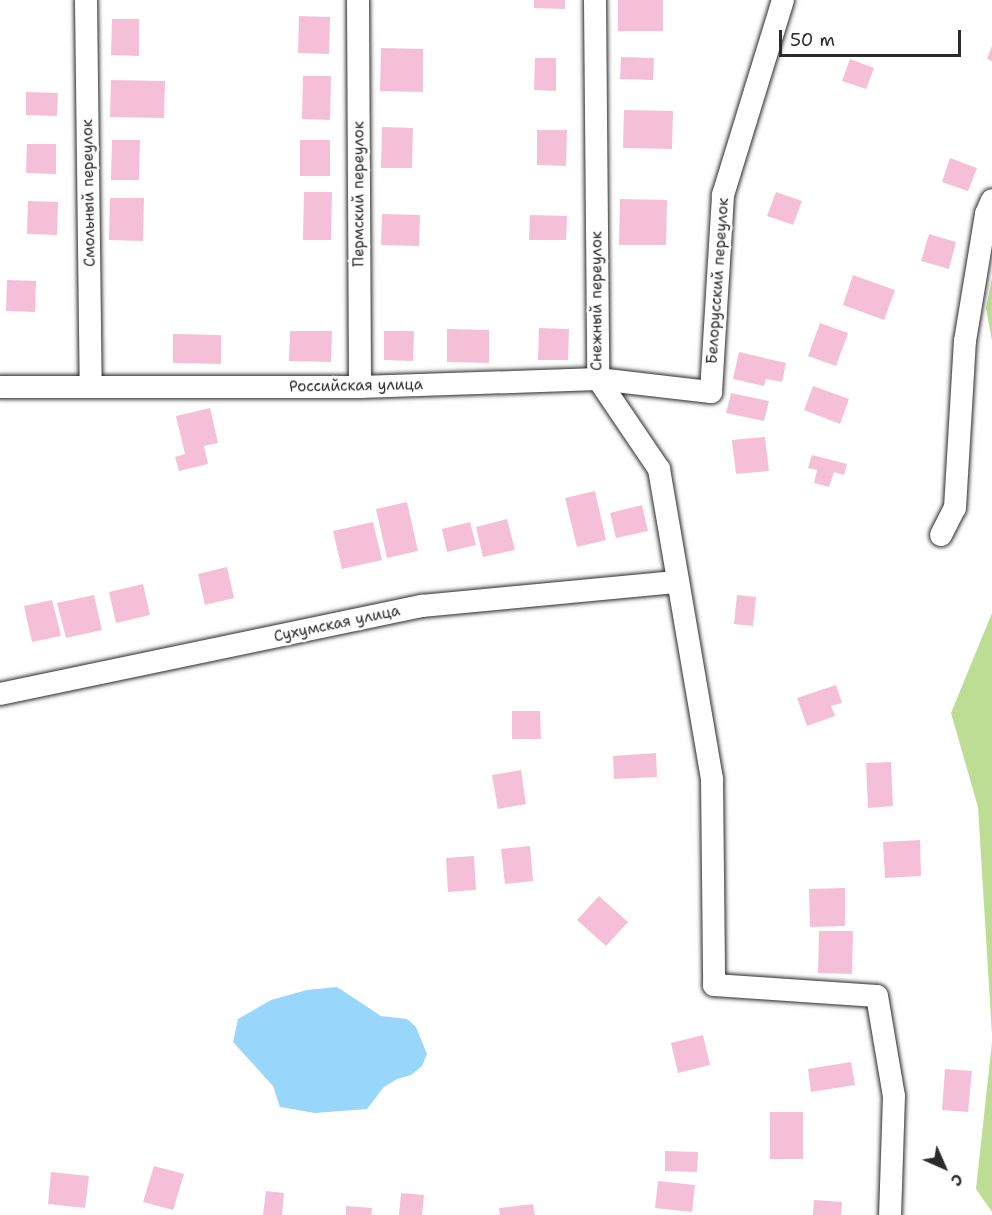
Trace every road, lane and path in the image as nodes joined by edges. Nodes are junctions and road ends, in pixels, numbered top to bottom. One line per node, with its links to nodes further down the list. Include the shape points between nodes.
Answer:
1 (86, 0): 7 (street, Смольный переулок)
2 (358, 0): 9 (street, Пермский переулок)
3 (595, 0): 6 (street, Снежный переулок)
4 (783, 0): 10 (street, Белорусский переулок, via 723,195)
5 (992, 200): 11 (street, via 986,214 965,341 955,508)
6 (598, 379): 9 (street, Российская улица); 10 (street, Российская улица); 12 (street, Снежный переулок, via 659,469)
7 (91, 386): 8 (street, Российская улица); 9 (street, Российская улица)
8 (0, 387)
9 (360, 387)
10 (711, 392)
11 (941, 535)
12 (678, 582): 13 (street, Сухумская улица, via 422,606); 14 (street, Снежный переулок, via 712,779 714,985 877,996 894,1096)
13 (0, 694)
14 (890, 1215)

